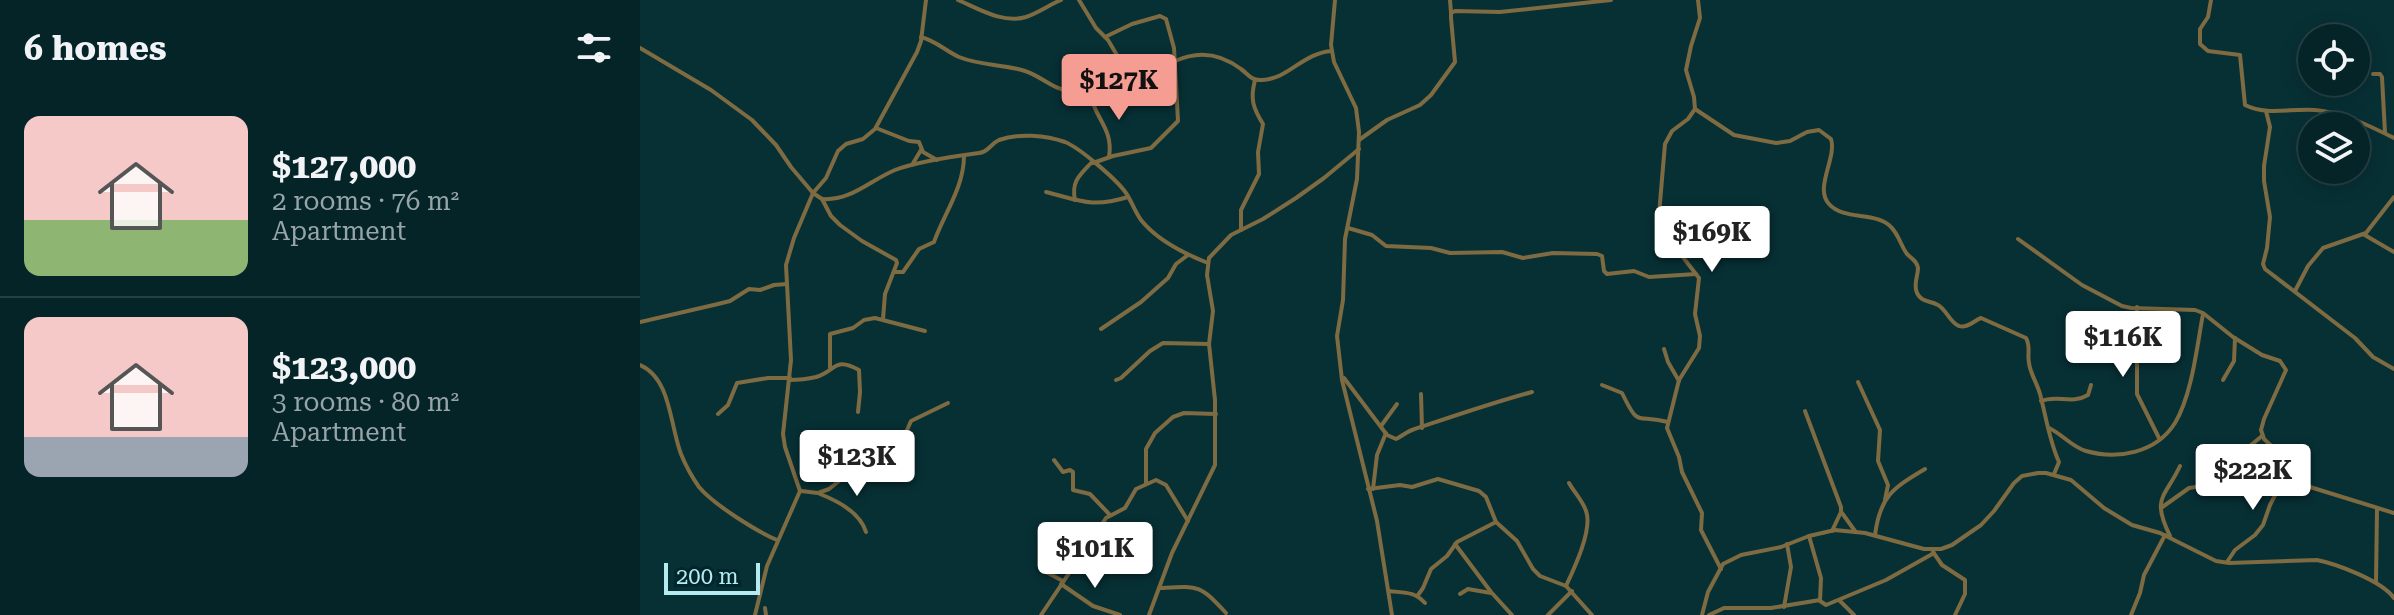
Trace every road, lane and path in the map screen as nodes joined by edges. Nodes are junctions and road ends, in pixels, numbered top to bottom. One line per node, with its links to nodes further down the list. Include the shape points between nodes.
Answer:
1 (926, 0): 11 (street)
2 (958, 0): 3 (street, via 1010,19)
3 (1061, 0)
4 (1081, 0): 12 (street)
5 (1335, 0): 14 (street)
6 (1450, 0): 10 (street)
7 (1611, 0): 10 (street)
8 (1698, 0): 21 (street, via 1700,18 1686,70)
9 (2211, 0): 22 (street, via 2200,44 2208,51 2240,55 2244,103)
10 (1451, 13): 26 (street, via 1456,59 1443,80 1420,105)
11 (921, 37): 19 (street, via 959,57 1026,71 1065,91); 23 (street)
12 (1105, 37): 15 (street, via 1163,17); 17 (street)
13 (640, 48): 35 (street, via 752,120)
14 (1332, 51): 18 (street, via 1316,53 1270,79); 26 (street, via 1356,108)
15 (1175, 61): 18 (street, via 1215,54); 20 (street)
16 (2373, 74): 24 (street, via 2382,76)
17 (1131, 79): 19 (street); 20 (street)
18 (1255, 80): 41 (street, via 1251,99 1263,124 1260,169 1241,210)
19 (1090, 91): 30 (street, via 1110,138)
20 (1176, 94): 30 (street, via 1178,121 1156,145)
21 (1695, 109): 48 (street, via 1665,144 1658,226); 73 (street, via 1741,137 1776,143 1819,130 1831,139 1834,148 1824,196 1829,204 1891,227 1916,262 1919,295 1938,305 1955,324 1965,327 1981,318 2026,338)
22 (2266, 111): 24 (street, via 2325,111); 50 (street, via 2270,127 2264,181 2270,217 2262,261)
23 (876, 128): 27 (street, via 919,142); 35 (street, via 841,148)
24 (2385, 133): 25 (street)
25 (2394, 138)
26 (1359, 140): 28 (street)
27 (922, 149): 31 (street); 33 (street)
28 (1359, 149): 40 (street); 41 (street, via 1304,192)
29 (964, 156): 31 (street); 32 (street, via 1021,136 1068,143); 47 (street, via 957,192 934,242 919,249 903,272)
30 (1109, 157): 32 (street)
31 (938, 161): 33 (street)
32 (1092, 162): 36 (street); 39 (street, via 1076,178)
33 (912, 165): 38 (street, via 852,195)
34 (1046, 192): 39 (street)
35 (813, 193): 38 (street); 49 (street, via 786,265)
36 (1128, 197): 39 (street, via 1109,203); 45 (street, via 1148,227)
37 (2394, 197): 42 (street)
38 (822, 199): 47 (street, via 840,225 896,260)
39 (1075, 201)
40 (1348, 228): 48 (street, via 1386,246 1502,252 1523,258 1597,254 1607,274); 63 (street, via 1337,336)
41 (1241, 230): 46 (street, via 1212,253)
42 (2363, 234): 44 (street); 50 (street, via 2323,248)
43 (2018, 239): 51 (street, via 2104,298)
44 (2394, 252)
45 (1188, 255): 46 (street); 55 (street, via 1141,302)
46 (1208, 263): 58 (street, via 1213,311)
47 (894, 272): 53 (street)
48 (1696, 274): 67 (street, via 1700,344)
49 (787, 284): 54 (street, via 749,289 730,301); 64 (street)
50 (2295, 291): 61 (street, via 2373,357)
51 (2137, 307): 52 (street); 86 (street, via 2137,394)
52 (2203, 313): 57 (street); 86 (street, via 2182,408)
53 (883, 319): 56 (street); 62 (street, via 864,320 830,334)
54 (640, 322)
55 (1101, 329)
56 (925, 331)
57 (2235, 338): 66 (street, via 2234,361); 85 (street, via 2286,368)
58 (1209, 344): 65 (street, via 1163,343); 79 (street)
59 (1664, 349): 67 (street)
60 (640, 365): 111 (street, via 662,389 681,454 699,486)
61 (2393, 367)
62 (830, 368): 64 (street, via 818,376); 77 (street, via 845,365 859,370)
63 (1342, 376): 81 (street); 94 (street)
64 (789, 379): 78 (street, via 737,383); 95 (street, via 783,434)
65 (1116, 380)
66 (2223, 380)
67 (1679, 381): 80 (street)
68 (1858, 382): 97 (street, via 1880,430 1878,461 1888,485)
69 (1602, 385): 80 (street, via 1622,393 1630,413)
70 (2091, 385): 73 (street, via 2088,395 2076,401)
71 (1532, 392): 82 (street)
72 (1421, 394): 82 (street)
73 (2041, 401): 83 (street)
74 (948, 403): 96 (street, via 909,423 900,446)
75 (1397, 404): 81 (street)
76 (1805, 411): 100 (street)
77 (858, 412)
78 (718, 414)
79 (1216, 414): 92 (street, via 1179,414 1155,433 1146,449); 103 (street, via 1215,465)
80 (1668, 422): 116 (street, via 1682,472 1702,513 1701,530)
81 (1381, 426): 84 (street)
82 (1422, 428): 84 (street, via 1396,439)
83 (2049, 428): 86 (street, via 2090,453 2130,454); 91 (street, via 2059,462)
84 (1386, 433): 94 (street)
85 (2262, 435): 88 (street); 98 (street, via 2215,484 2189,488)
86 (2159, 438)
87 (1054, 460): 102 (street, via 1063,472 1073,470 1073,490 1090,494)
88 (2291, 464): 99 (street, via 2314,490); 115 (street, via 2263,525)
89 (2180, 466): 98 (street, via 2163,493)
90 (1925, 469): 97 (street)
91 (2054, 474): 110 (street, via 2071,480 2132,525); 114 (street, via 2022,476 1981,525)
92 (1146, 483): 102 (street, via 1133,491 1125,508); 103 (street, via 1166,485)
93 (1569, 483): 120 (street, via 1588,518)
94 (1370, 489): 104 (street, via 1412,487 1432,479 1459,484 1486,497); 122 (street)
95 (800, 491): 96 (street); 111 (street)
96 (818, 493): 107 (street, via 857,517)
97 (1885, 500): 108 (street)
98 (2161, 508): 110 (street)
99 (2377, 508): 101 (street); 119 (street)
100 (1841, 511): 105 (street); 106 (street)
101 (2394, 513)
102 (1110, 515): 118 (street)
103 (1188, 521): 121 (street)
104 (1496, 522): 112 (street); 120 (street, via 1517,541 1540,576)
105 (1832, 531): 106 (street); 109 (street)
106 (1855, 531): 108 (street)
107 (866, 532)
108 (1875, 535): 114 (street)
109 (1809, 536): 113 (street); 129 (street, via 1821,578)
110 (2168, 536): 115 (street); 147 (street, via 2144,575)
111 (778, 541): 135 (street)
112 (1455, 544): 124 (street); 126 (street, via 1431,569)
113 (1787, 544): 116 (street, via 1741,555); 131 (street, via 1791,567)
114 (1933, 552): 128 (street, via 1886,580); 146 (street, via 1965,580)
115 (2227, 562): 119 (street, via 2317,560)
116 (1721, 569): 143 (street)
117 (1044, 571): 118 (street)
118 (1062, 582): 137 (street); 138 (street, via 1093,606)
119 (2376, 582): 127 (street)
120 (1566, 586): 123 (street)
121 (1159, 588): 133 (street, via 1202,590); 139 (street)
122 (1389, 591): 126 (street); 140 (street)
123 (1572, 591): 134 (street); 142 (street)
124 (1491, 593): 125 (street, via 1468,589); 141 (street)
125 (1460, 594)
126 (1418, 595): 130 (street)
127 (2394, 598)
128 (1838, 599): 129 (street, via 1826,605); 145 (street)
129 (1820, 600): 131 (street)
130 (1425, 603)
131 (1784, 607): 144 (street, via 1724,608)
132 (765, 608): 136 (street)
133 (1226, 613)
134 (1588, 614)
135 (755, 615)
136 (766, 615)
137 (1041, 615)
138 (1120, 615)
139 (1149, 615)
140 (1392, 615)
141 (1512, 615)
142 (1548, 615)
143 (1702, 615)
144 (1709, 615)
145 (1854, 615)
146 (1955, 615)
147 (2131, 615)

